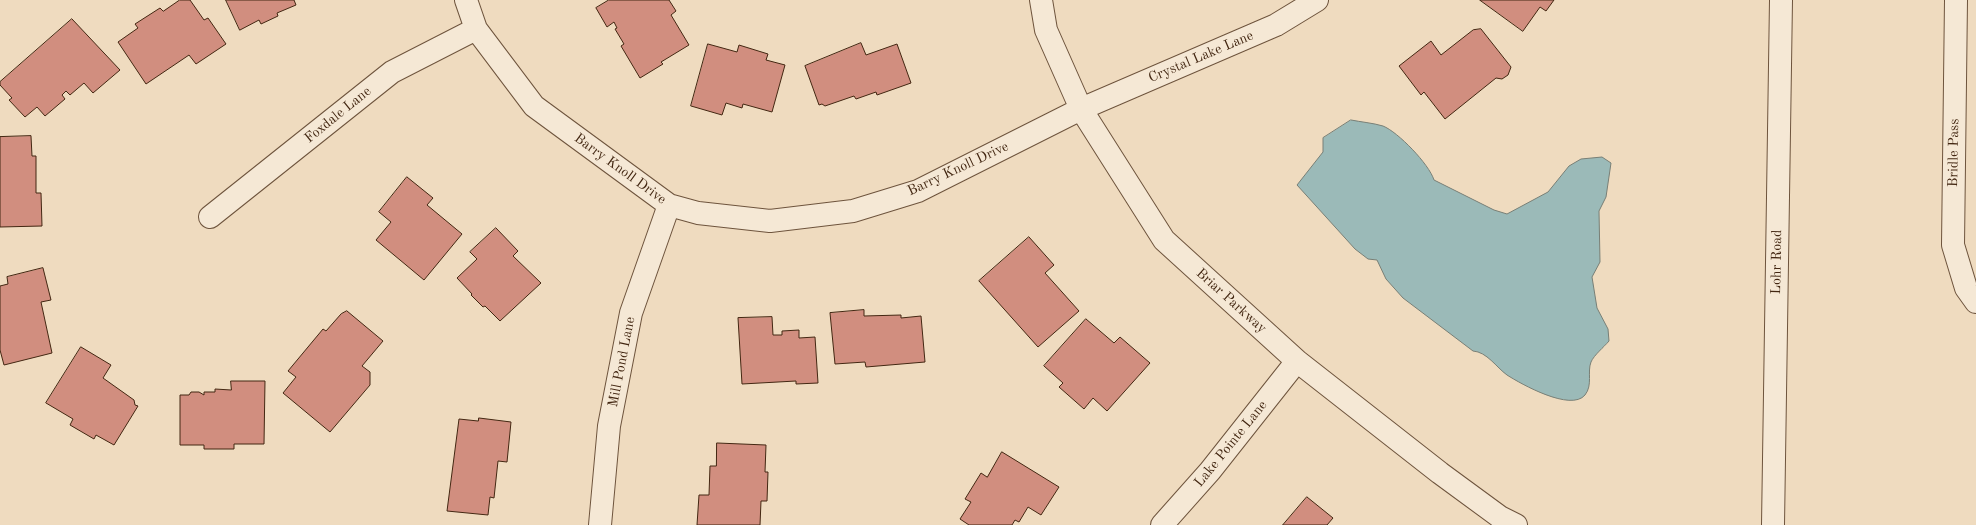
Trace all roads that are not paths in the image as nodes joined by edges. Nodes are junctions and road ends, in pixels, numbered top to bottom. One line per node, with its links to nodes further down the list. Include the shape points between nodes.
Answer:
1 (466, 0): 6 (street, Barry Knoll Drive)
2 (1041, 0): 7 (street, Briar Parkway, via 1046,30)
3 (1317, 0): 7 (street, Crystal Lake Lane, via 1276,25)
4 (1781, 0): 15 (street, Lohr Road)
5 (1956, 0): 10 (street, Bridle Pass, via 1953,245 1966,288)
6 (476, 29): 8 (street, Barry Knoll Drive, via 534,106); 9 (street, Foxdale Lane, via 392,72)
7 (1081, 109): 8 (street, Barry Knoll Drive, via 918,191 853,211 770,221 698,213); 11 (street, Briar Parkway, via 1164,240)
8 (669, 205): 12 (street, Mill Pond Lane, via 631,313 609,426)
9 (210, 217)
10 (1976, 302)
11 (1297, 361): 13 (street, Lake Pointe Lane, via 1210,471); 14 (street, Briar Parkway, via 1440,473 1500,517)
12 (600, 525)
13 (1162, 525)
14 (1516, 525)
15 (1773, 525)

